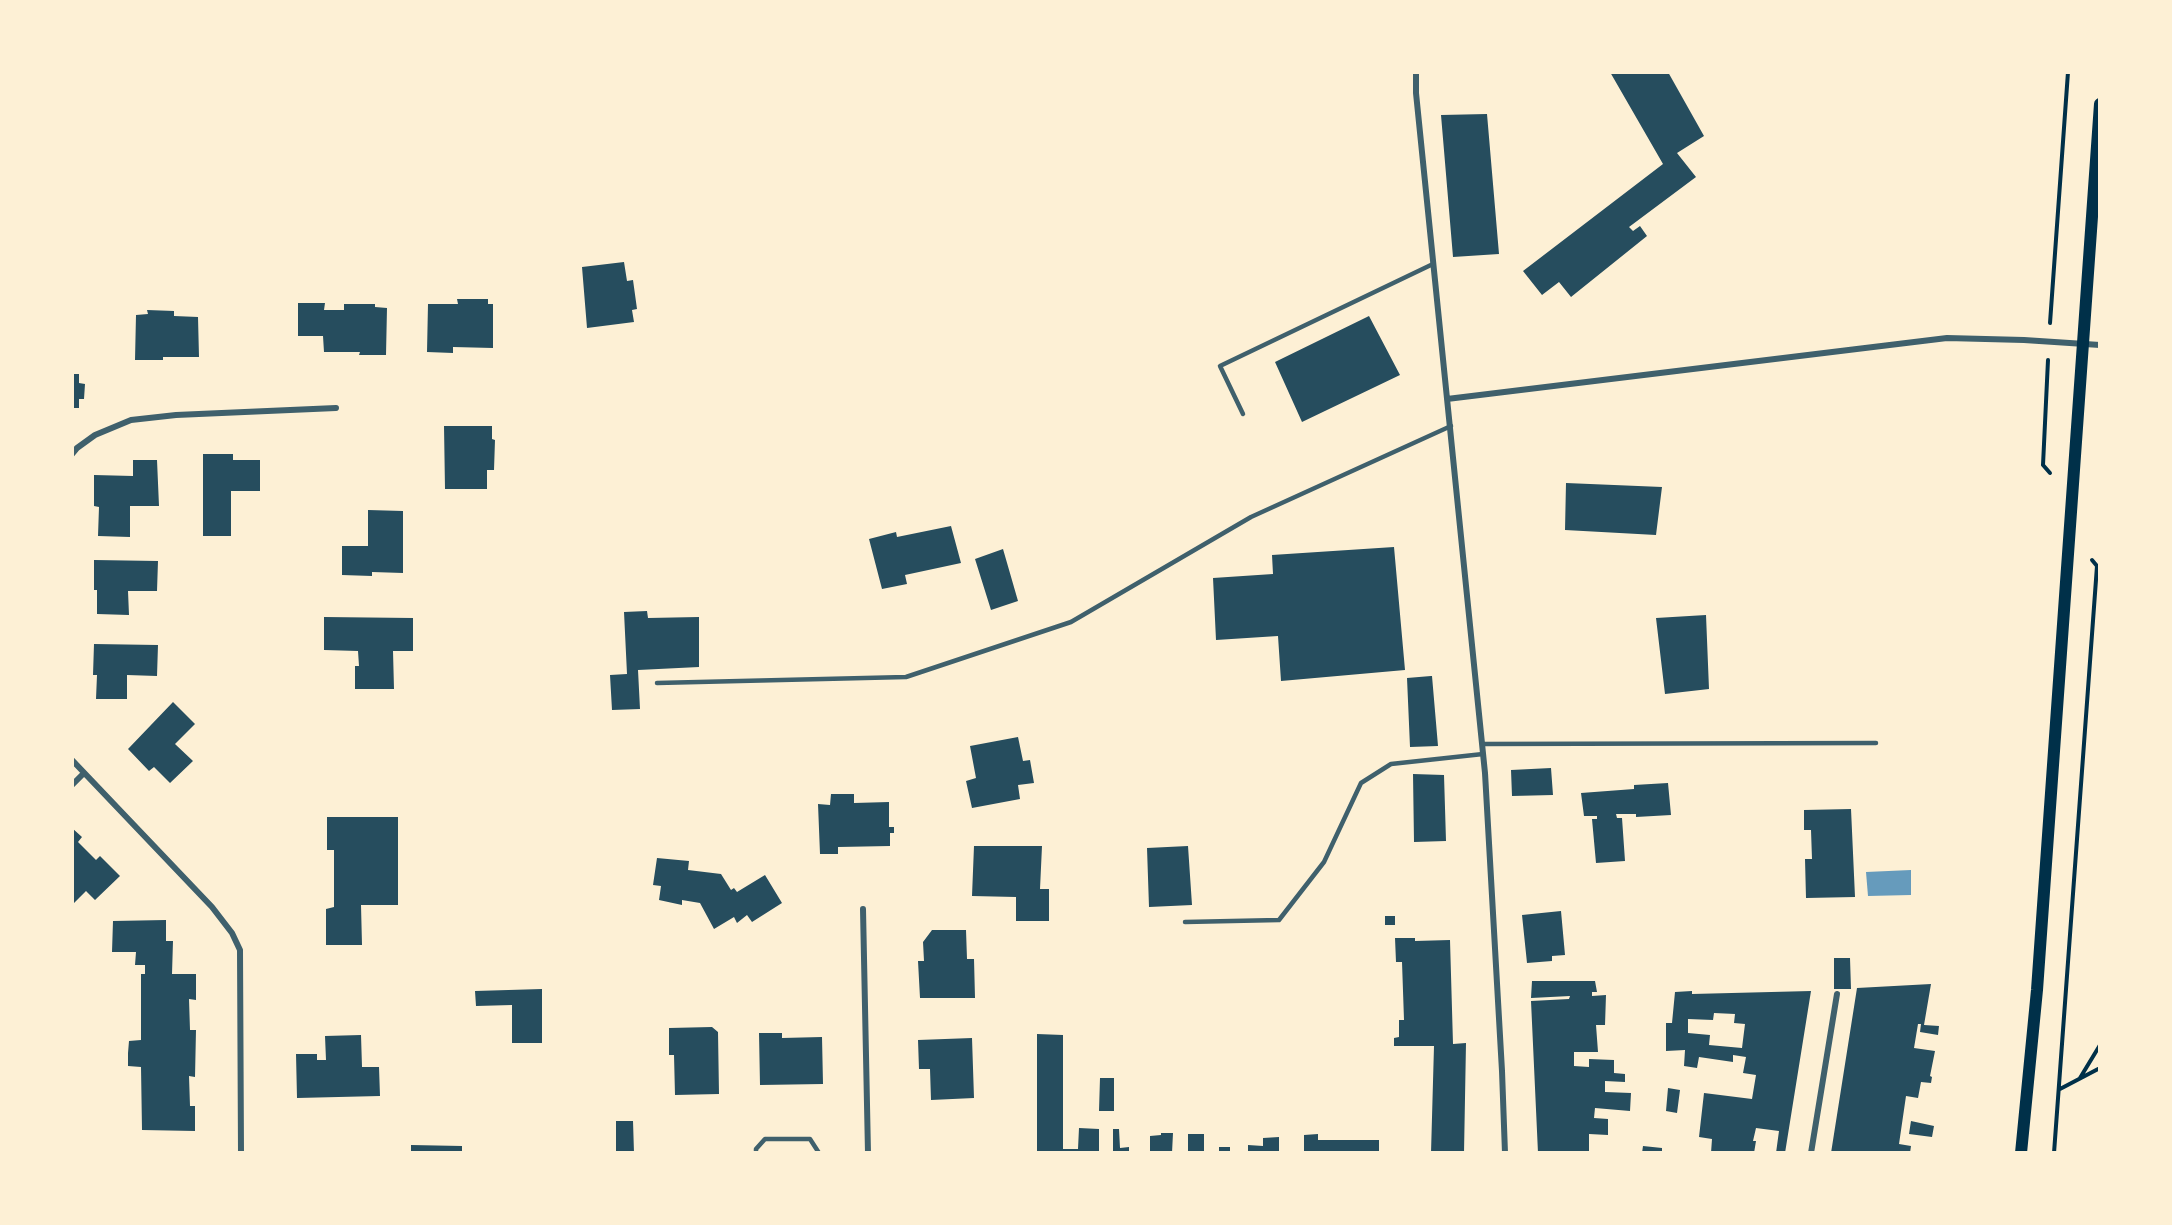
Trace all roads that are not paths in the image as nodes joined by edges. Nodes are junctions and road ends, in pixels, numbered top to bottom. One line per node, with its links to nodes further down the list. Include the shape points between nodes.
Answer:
1 (1416, 72): 3 (street)
2 (2100, 104): 4 (main road)
3 (1433, 264): 6 (street); 8 (lane, via 1220,366)
4 (2082, 344): 5 (street); 6 (street, via 1947,338); 27 (main road, via 2037,990)
5 (2100, 345)
6 (1447, 399): 9 (street)
7 (336, 408): 10 (street, via 131,420 95,435)
8 (1243, 414)
9 (1451, 426): 11 (lane, via 1251,517 1071,622 906,677); 13 (street)
10 (74, 450)
11 (657, 684)
12 (1876, 743): 13 (lane)
13 (1483, 744): 14 (street)
14 (1483, 754): 19 (lane, via 1391,764 1361,783 1324,862 1279,920); 25 (street)
15 (72, 760): 16 (street)
16 (84, 773): 17 (street); 21 (street, via 212,907 240,950)
17 (72, 785)
18 (863, 909): 24 (street)
19 (1185, 922)
20 (1837, 994): 26 (street)
21 (241, 1153)
22 (756, 1153): 23 (lane, via 765,1139 810,1140)
23 (819, 1153)
24 (868, 1153)
25 (1505, 1153)
26 (1811, 1153)
27 (2021, 1153)

